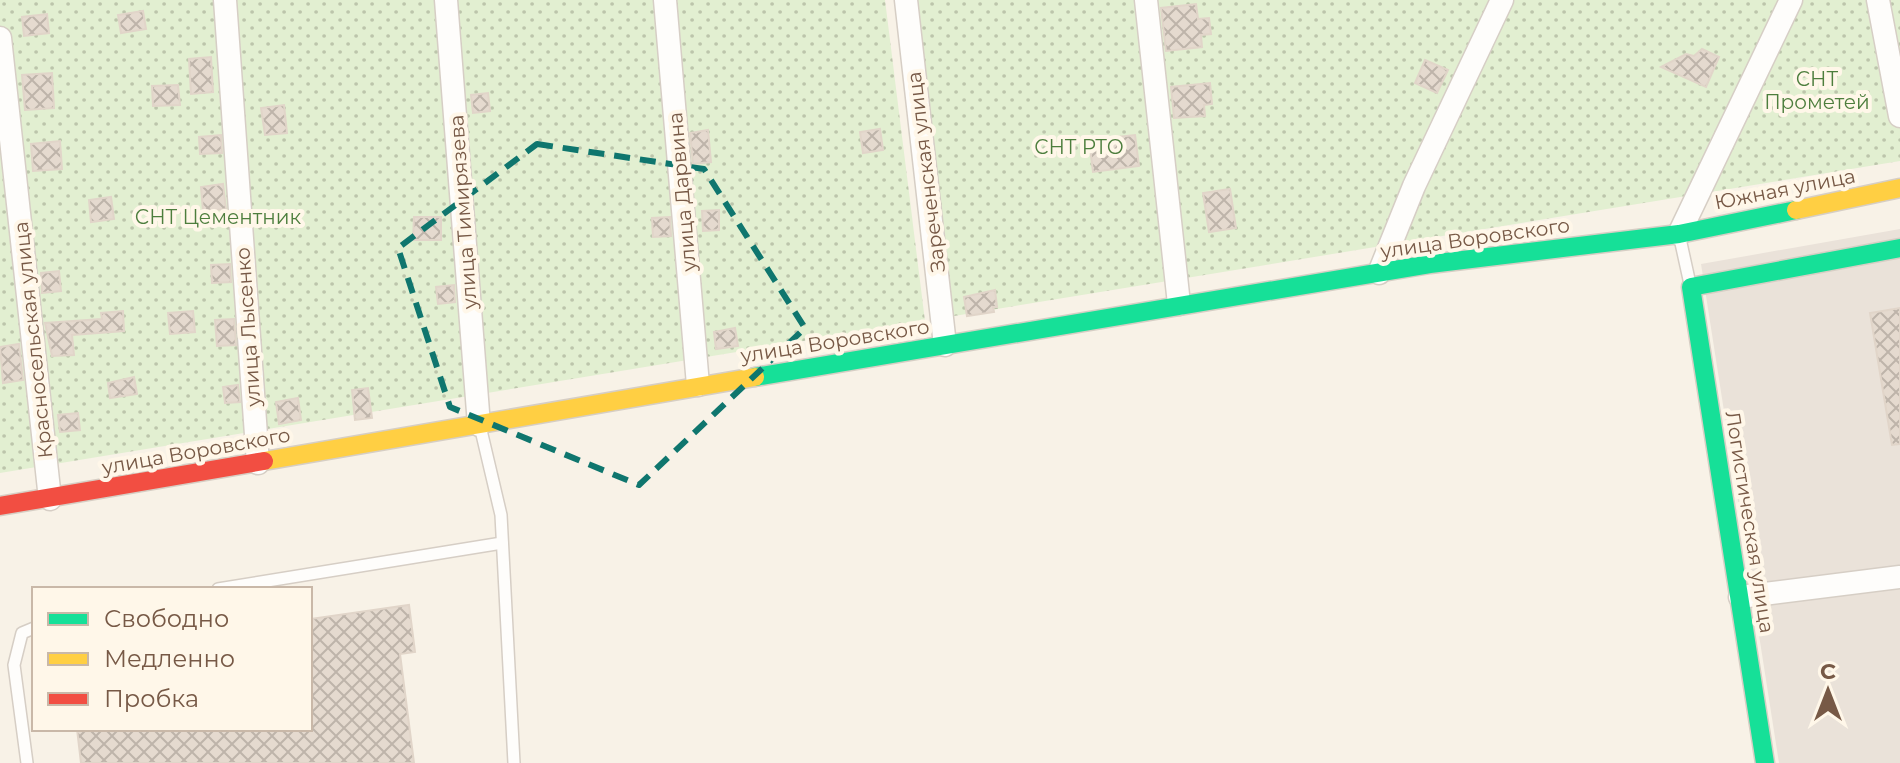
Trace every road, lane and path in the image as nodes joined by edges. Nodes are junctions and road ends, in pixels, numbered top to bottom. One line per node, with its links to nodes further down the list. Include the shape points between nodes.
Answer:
1 (225, 0): 20 (street, улица Лысенко)
2 (446, 0): 19 (street, улица Тимирязева)
3 (665, 0): 18 (street, улица Дарвина)
4 (906, 0): 17 (street, Зареченская улица)
5 (1146, 0): 16 (street)
6 (1502, 0): 14 (street)
7 (1791, 0): 12 (street)
8 (1878, 0): 10 (street)
9 (0, 38): 21 (street, Красносельская улица)
10 (1900, 116)
11 (1900, 188): 12 (street, Южная улица)
12 (1679, 234): 14 (street, улица Воровского); 15 (lane)
13 (1900, 248): 15 (street)
14 (1379, 273): 16 (street, улица Воровского)
15 (1691, 287): 26 (street, Логистическая улица)
16 (1179, 304): 17 (street, улица Воровского)
17 (945, 345): 18 (street, улица Воровского)
18 (698, 385): 19 (street, улица Воровского)
19 (479, 425): 20 (street, улица Воровского); 23 (lane, via 501,515)
20 (258, 463): 21 (street, улица Воровского)
21 (50, 499): 22 (street, улица Воровского)
22 (0, 506)
23 (502, 543): 25 (lane); 29 (lane)
24 (1900, 577): 26 (street)
25 (230, 587)
26 (1740, 597): 30 (street, Логистическая улица)
27 (32, 629): 28 (lane, via 22,633 14,665)
28 (27, 763)
29 (514, 763)
30 (1765, 763)

